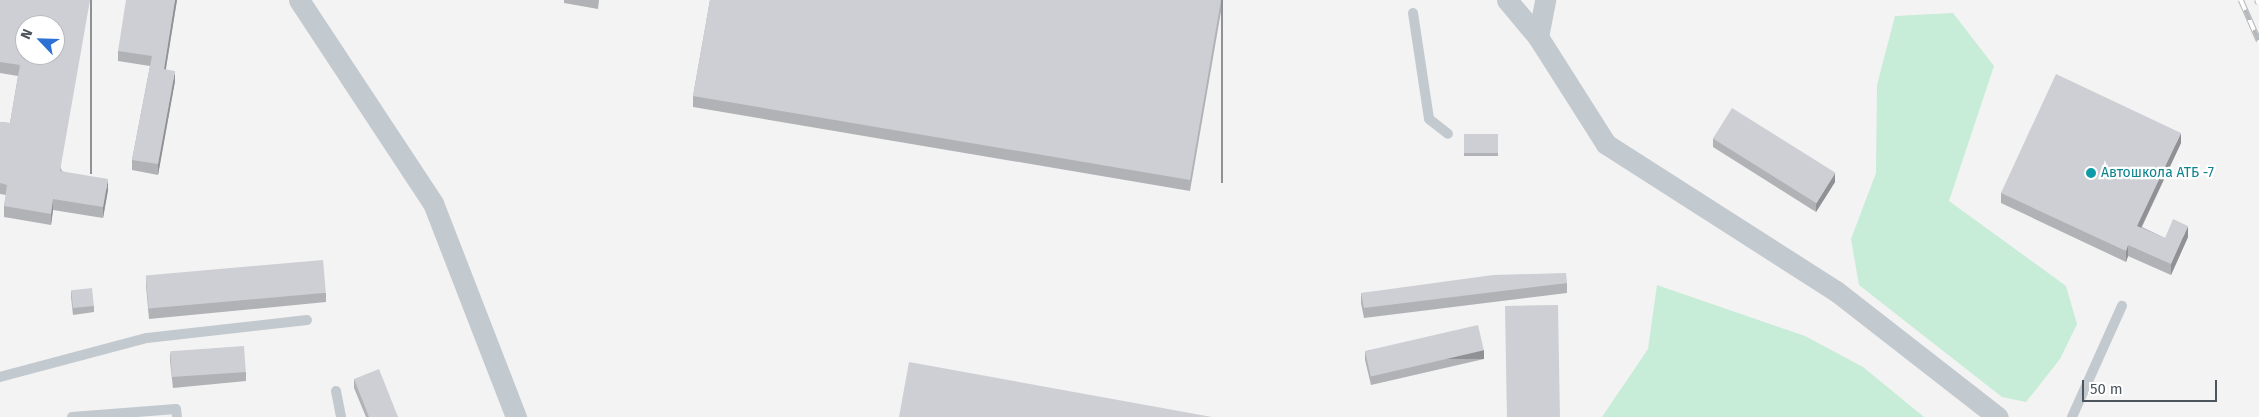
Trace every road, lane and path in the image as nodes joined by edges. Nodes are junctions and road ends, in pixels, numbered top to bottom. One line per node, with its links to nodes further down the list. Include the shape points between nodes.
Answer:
1 (299, 0): 15 (street, via 433,203)
2 (1507, 0): 5 (street)
3 (1545, 0): 5 (street)
4 (1413, 13): 6 (lane, via 1428,119)
5 (1538, 37): 16 (street, via 1606,144 1836,291)
6 (1448, 134)
7 (2122, 306): 17 (lane)
8 (308, 320): 9 (lane, via 147,338)
9 (0, 377)
10 (336, 391): 14 (lane)
11 (141, 414): 12 (lane); 13 (lane, via 176,409)
12 (72, 417)
13 (176, 417)
14 (341, 417)
15 (516, 417)
16 (1998, 417)
17 (2072, 417)

